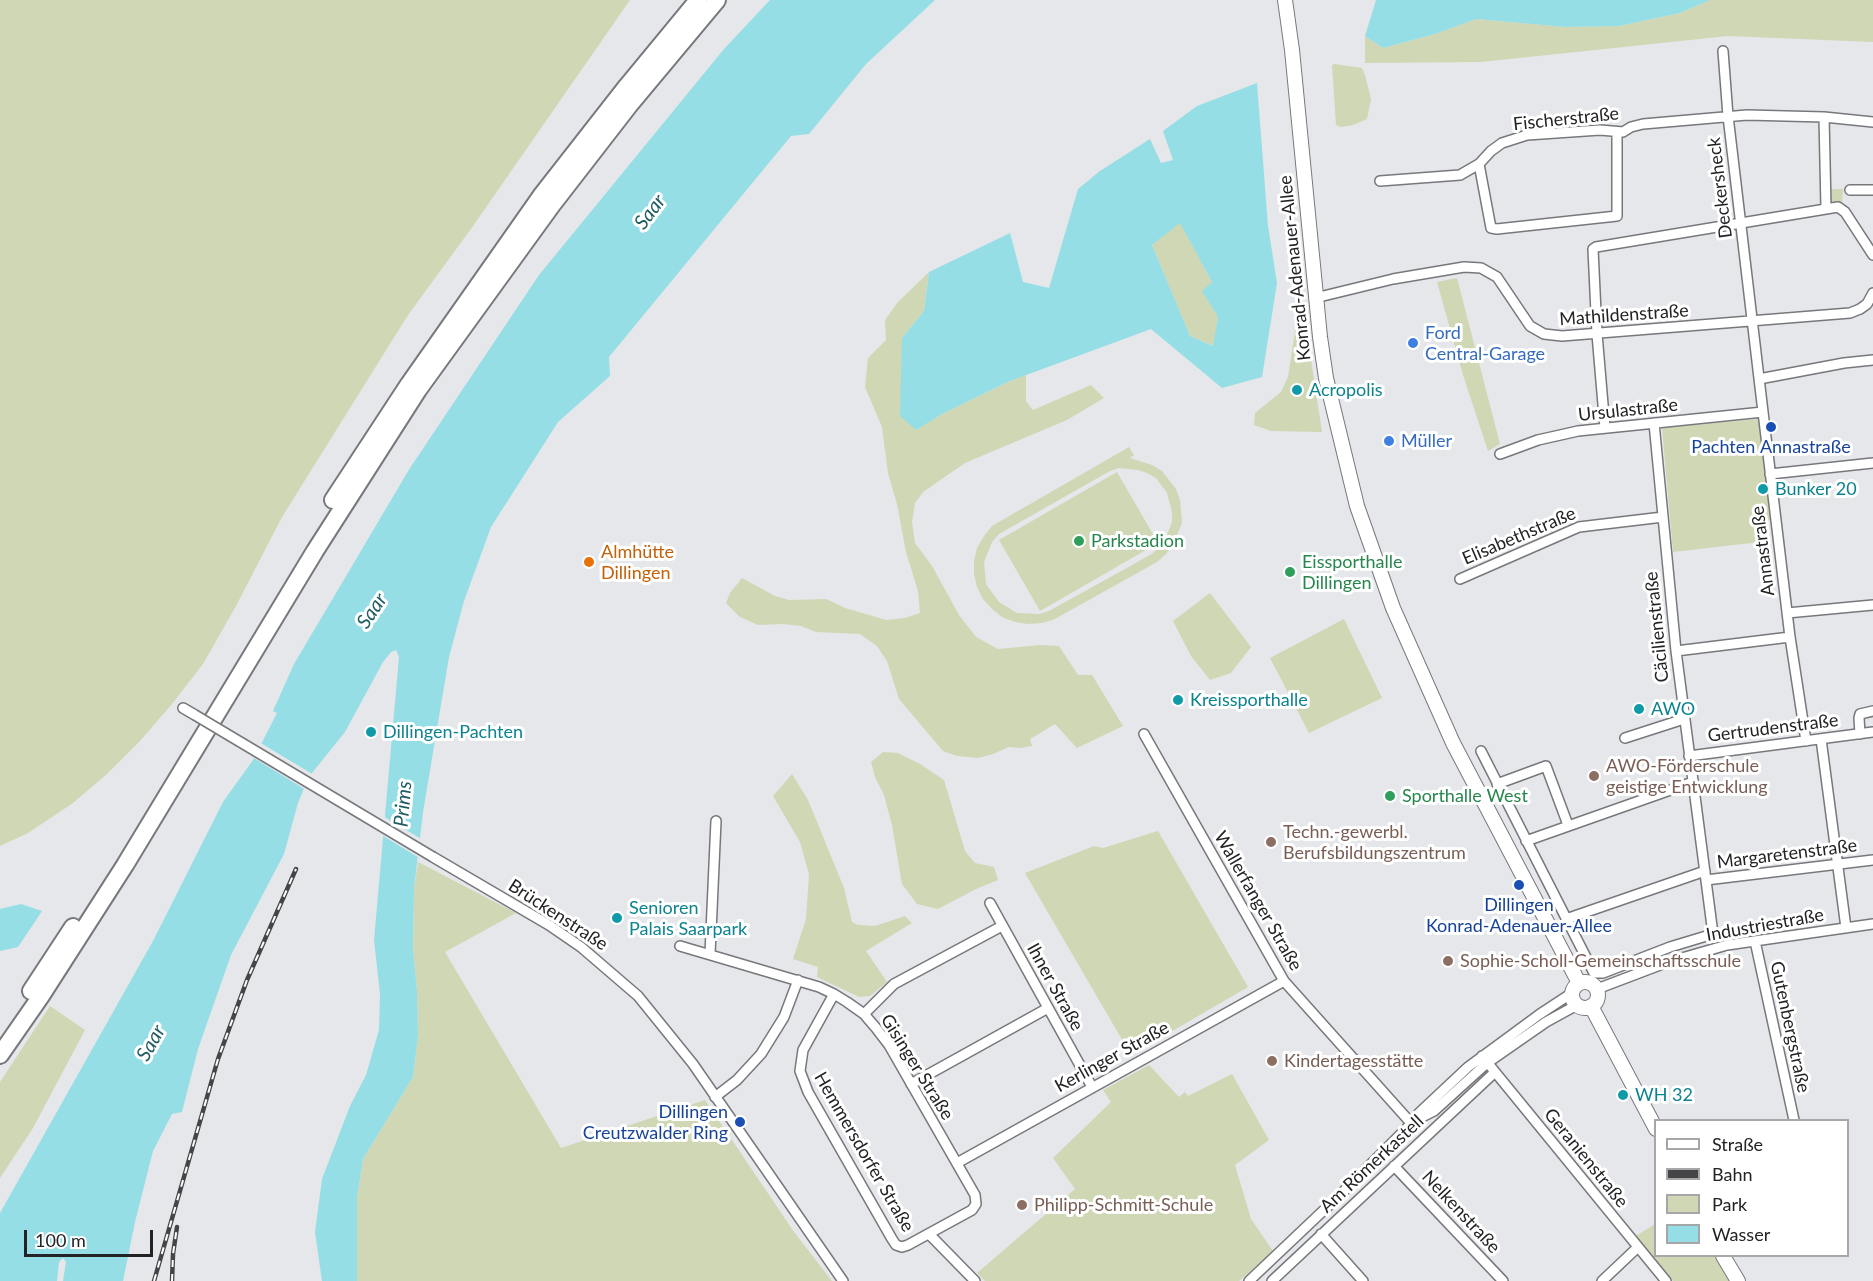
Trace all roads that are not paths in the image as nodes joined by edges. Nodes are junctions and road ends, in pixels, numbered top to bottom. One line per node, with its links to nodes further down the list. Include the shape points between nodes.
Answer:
1 (698, 0): 69 (highway, via 541,196 409,384 306,543 95,893)
2 (717, 0): 70 (highway, via 552,205 418,390 315,551 125,865)
3 (1285, 0): 17 (street, Konrad-Adenauer-Allee)
4 (1723, 51): 5 (street, Deckersheck)
5 (1728, 116): 6 (street, Fischerstraße); 8 (street, Fischerstraße, via 1643,124); 14 (street, Deckersheck)
6 (1824, 117): 7 (street, Fischerstraße); 13 (street)
7 (1873, 122)
8 (1617, 133): 9 (street, Fischerstraße, via 1600,130 1515,138 1502,143); 9 (street, via 1617,216 1491,228)
9 (1479, 164): 10 (street, Fischerstraße, via 1460,175)
10 (1380, 181)
11 (1850, 190): 12 (street)
12 (1873, 190)
13 (1826, 208): 14 (street); 15 (street, via 1838,207 1845,212)
14 (1741, 222): 18 (street, Deckersheck); 19 (street, via 1593,249)
15 (1873, 255)
16 (1873, 293): 18 (street, Mathildenstraße, via 1867,304 1850,313)
17 (1316, 298): 19 (street, Mathildenstraße, via 1433,272 1481,268 1497,277 1536,331 1553,336); 65 (street, Konrad-Adenauer-Allee, via 1326,378 1342,447 1361,520 1387,593 1453,743)
18 (1753, 322): 19 (street, Mathildenstraße); 21 (street, Annastraße)
19 (1597, 334): 24 (street)
20 (1873, 360): 21 (street)
21 (1759, 379): 22 (street, Annastraße)
22 (1762, 412): 23 (street, Ursulastraße); 27 (street, Annastraße)
23 (1654, 423): 24 (street, Ursulastraße); 28 (street, Cäcilienstraße)
24 (1605, 428): 25 (street, Ursulastraße, via 1561,434)
25 (1500, 454)
26 (1873, 463): 27 (street)
27 (1770, 474): 31 (street, Annastraße)
28 (1663, 517): 29 (street, Elisabethstraße, via 1579,527); 33 (street, Cäcilienstraße)
29 (1460, 579)
30 (1873, 605): 31 (street)
31 (1787, 614): 32 (street, Annastraße)
32 (1790, 637): 33 (street); 42 (street, Annastraße)
33 (1676, 651): 36 (street, Cäcilienstraße)
34 (183, 708): 75 (street, Brückenstraße, bridge, via 549,925 600,962 638,996 677,1042)
35 (1873, 711): 39 (street, Gertrudenstraße, via 1860,714)
36 (1684, 718): 40 (street); 44 (street, Cäcilienstraße)
37 (1873, 732): 39 (street, Gertrudenstraße)
38 (1144, 734): 62 (street, Wallerfanger Straße)
39 (1860, 734): 41 (street, Gertrudenstraße)
40 (1625, 738)
41 (1821, 739): 42 (street, Gertrudenstraße); 51 (street)
42 (1806, 741): 44 (street, Gertrudenstraße)
43 (1480, 751): 46 (street)
44 (1689, 756): 45 (street, Cäcilienstraße)
45 (1693, 782): 48 (street); 52 (street, Cäcilienstraße)
46 (1497, 784): 48 (street, via 1546,766); 49 (street)
47 (716, 821): 60 (street)
48 (1568, 825): 49 (street)
49 (1526, 840): 54 (street)
50 (1873, 860): 51 (street, Margaretenstraße)
51 (1838, 864): 52 (street, Margaretenstraße); 57 (street)
52 (1705, 876): 54 (street, Margaretenstraße); 54 (street, Cäcilienstraße, via 1713,934 1603,973 1592,971)
53 (990, 903): 56 (street, Ihner Straße)
54 (1566, 919)
55 (1873, 924): 57 (street, Industriestraße)
56 (1002, 926): 67 (street, Ihner Straße); 68 (street, via 894,984)
57 (1846, 928): 58 (street, Industriestraße)
58 (1755, 941): 63 (street, Industriestraße, via 1668,962); 76 (street, Gutenbergstraße)
59 (680, 946): 60 (street, Gisinger Straße)
60 (710, 954): 61 (street, Gisinger Straße)
61 (798, 980): 64 (street, Gisinger Straße); 75 (street, via 784,1017 761,1054)
62 (1284, 981): 74 (street, Kerlinger Straße); 77 (street, Wallerfanger Straße)
63 (1597, 989): 65 (street, via 1590,983); 66 (street, via 1597,1000)
64 (834, 994): 68 (street, Gisinger Straße); 82 (street, Hemmersdorfer Straße, via 803,1050 802,1079 896,1245 908,1245)
65 (1576, 994): 66 (street, via 1584,1008); 71 (street)
66 (1591, 1006): 78 (street)
67 (1048, 1008): 73 (street); 74 (street, Ihner Straße)
68 (864, 1014): 73 (street, Gisinger Straße, via 889,1045)
69 (0, 1036)
70 (0, 1055)
71 (1484, 1059): 72 (street, Geranienstraße); 77 (street, via 1434,1111)
72 (1495, 1072): 80 (street, Am Römerkastell); 84 (street, Geranienstraße)
73 (911, 1084): 79 (street, Gisinger Straße)
74 (1092, 1087): 79 (street, Kerlinger Straße)
75 (715, 1097): 86 (street, Brückenstraße)
76 (1794, 1119)
77 (1413, 1122): 88 (street)
78 (1654, 1125)
79 (957, 1163): 81 (street, Gisinger Straße)
80 (1394, 1166): 83 (street, Am Römerkastell); 91 (street, Nelkenstraße)
81 (976, 1204): 82 (street, Hemmersdorfer Straße)
82 (929, 1234): 87 (street)
83 (1321, 1234): 89 (street, Am Römerkastell); 90 (street)
84 (1638, 1247): 92 (street); 93 (street, Geranienstraße)
85 (1725, 1257): 94 (street)
86 (843, 1281)
87 (975, 1281)
88 (1249, 1281)
89 (1272, 1281)
90 (1363, 1281)
91 (1503, 1281)
92 (1602, 1281)
93 (1666, 1281)
94 (1738, 1281)

